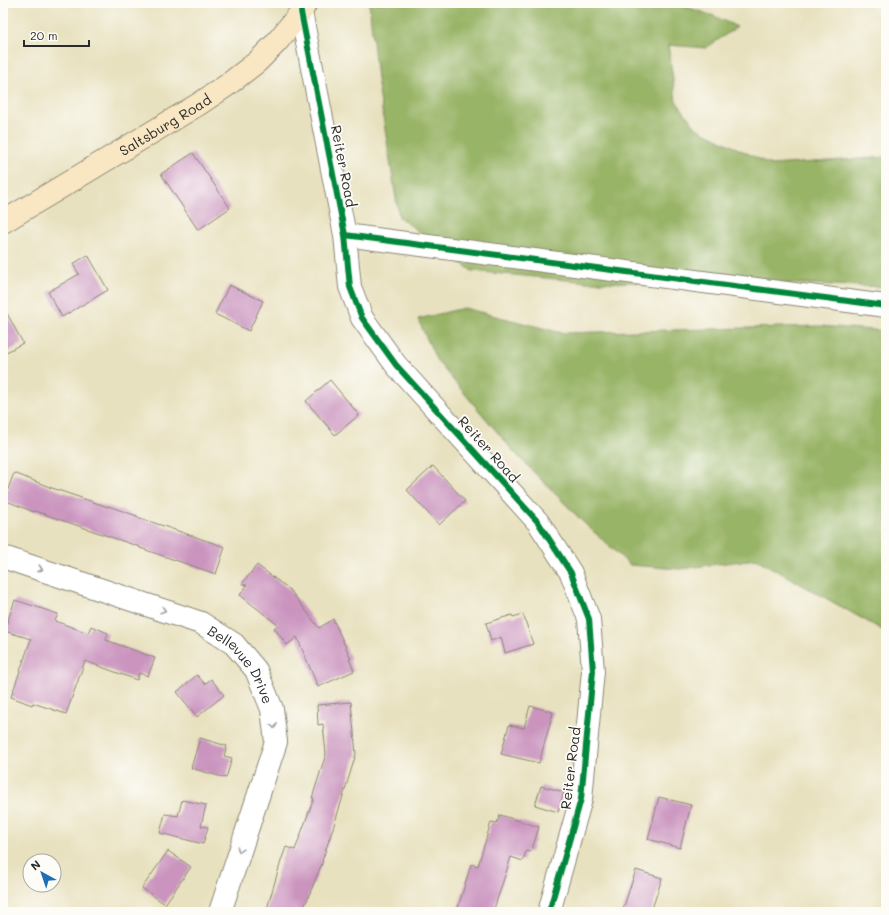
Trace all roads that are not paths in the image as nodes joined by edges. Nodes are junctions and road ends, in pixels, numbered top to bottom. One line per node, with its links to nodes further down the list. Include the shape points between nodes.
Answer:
1 (304, 8): 2 (main road, Saltsburg Road, via 257,62 226,86); 3 (street, Reiter Road)
2 (3, 222)
3 (345, 235): 4 (street); 7 (street, Reiter Road, via 350,287 362,318 396,365 538,522 571,573 588,619 593,672 581,799)
4 (886, 306)
5 (3, 557): 6 (street, Bellevue Drive, one-way to 6, via 202,623 234,644 256,670 272,709 276,742)
6 (220, 912)
7 (549, 912)

